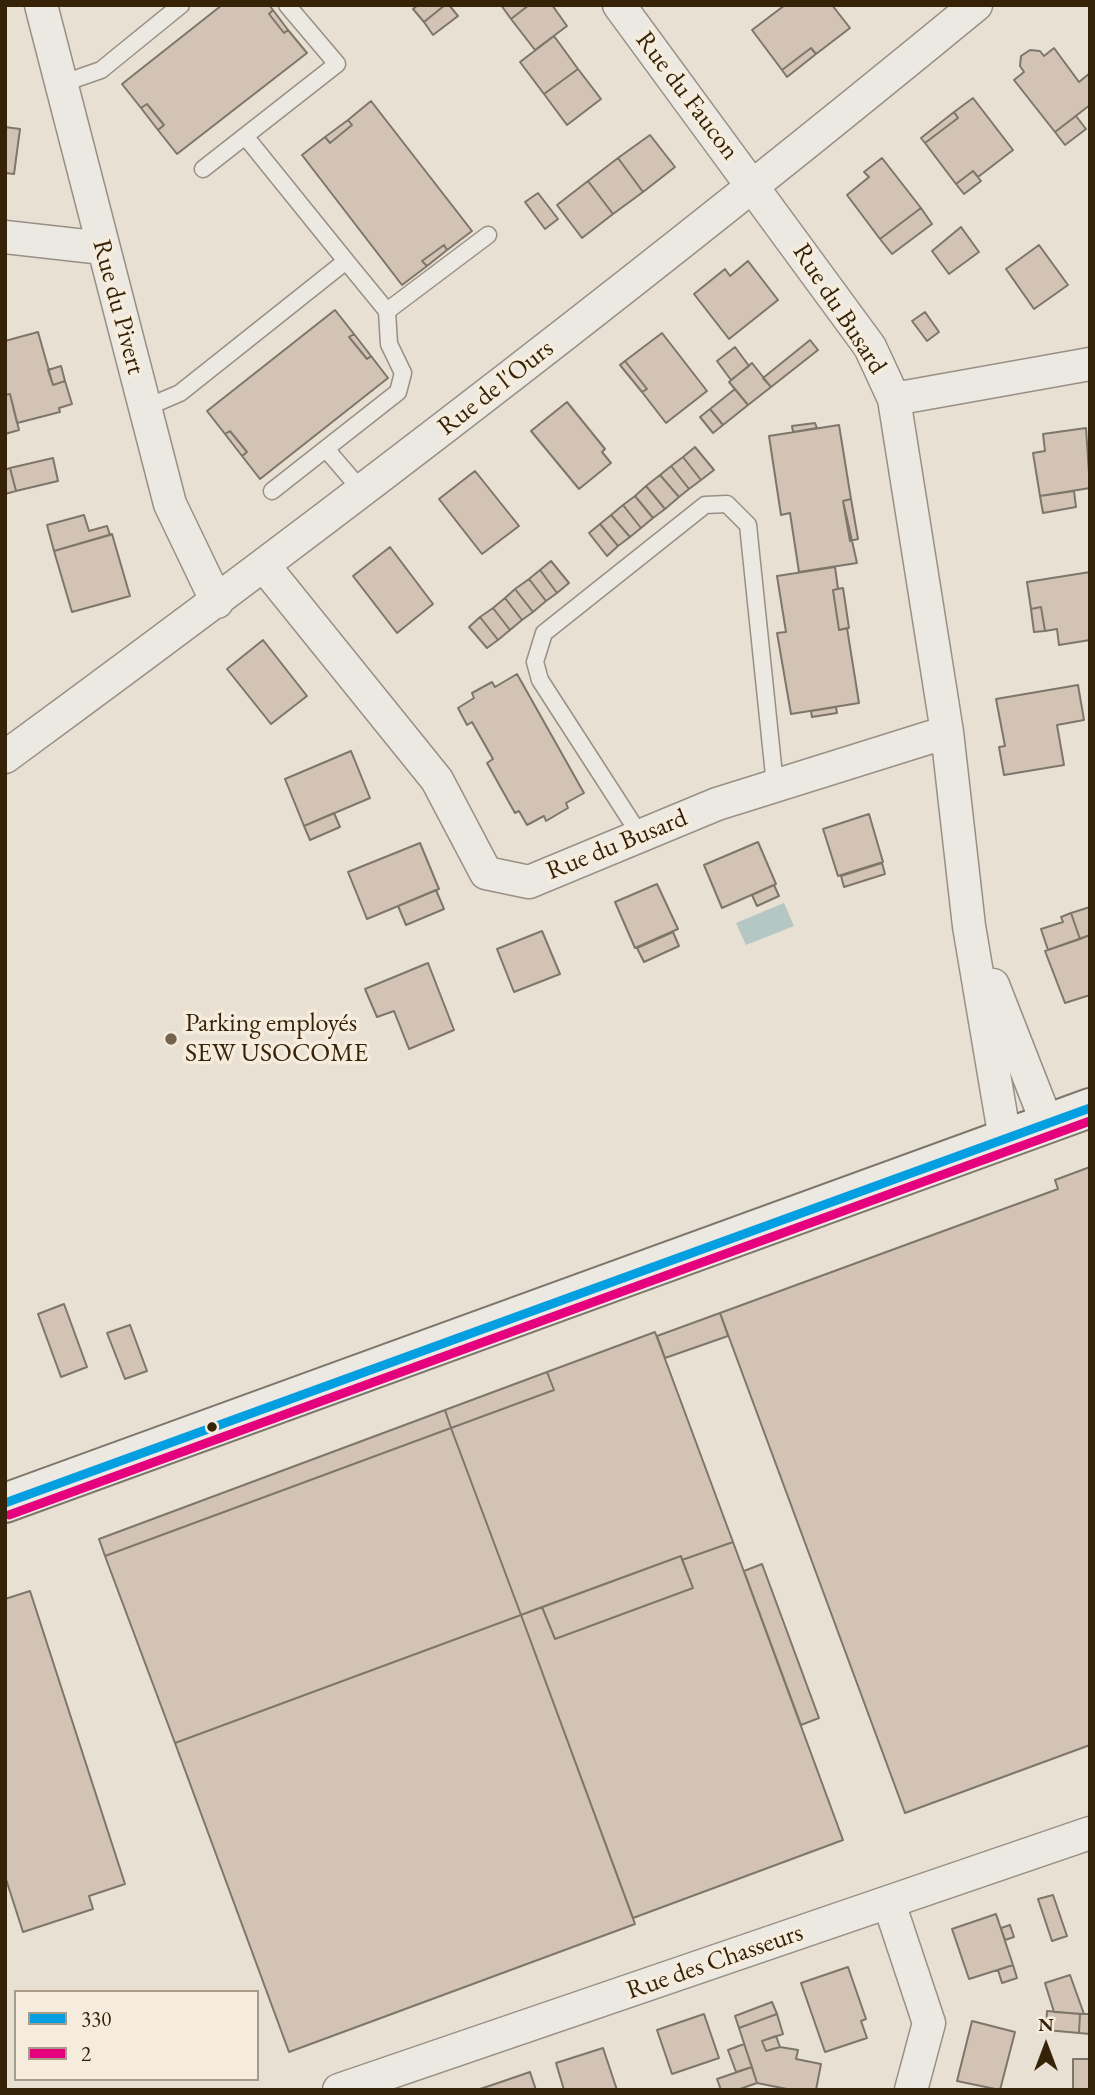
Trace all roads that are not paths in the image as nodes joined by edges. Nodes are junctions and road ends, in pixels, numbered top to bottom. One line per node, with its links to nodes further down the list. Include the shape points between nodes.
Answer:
1 (41, 5): 6 (street, Rue du Pivert)
2 (181, 5): 6 (lane, via 101,70)
3 (287, 5): 7 (lane, via 337,64)
4 (619, 5): 9 (street, Rue du Faucon)
5 (976, 5): 9 (street, Rue de l'Ours)
6 (61, 84): 12 (street, Rue du Pivert)
7 (244, 136): 8 (lane); 13 (lane)
8 (203, 169)
9 (755, 187): 16 (street, Rue du Busard, via 870,347); 20 (street, Rue de l'Ours)
10 (488, 235): 14 (lane)
11 (5, 237): 12 (street)
12 (103, 248): 17 (street, Rue du Pivert)
13 (346, 261): 14 (lane); 17 (lane, via 180,393)
14 (387, 311): 18 (lane, via 388,344 403,373 398,392)
15 (1090, 363): 16 (street)
16 (894, 398): 23 (street, Rue du Busard)
17 (145, 408): 22 (street, Rue du Pivert, via 170,504)
18 (326, 449): 19 (lane); 20 (lane)
19 (272, 491)
20 (362, 491): 21 (street, Rue de l'Ours)
21 (265, 567): 22 (street, Rue de l'Ours); 26 (street, Rue du Busard, via 437,780 486,873 528,882)
22 (217, 602): 24 (street, Rue de l'Ours)
23 (947, 732): 25 (street, Rue du Busard); 27 (street, Rue du Busard)
24 (5, 757)
25 (775, 785): 26 (street, Rue du Busard); 26 (lane, via 748,525 727,504 705,505 544,633 535,662 540,680)
26 (640, 835)
27 (969, 926): 29 (street, Rue du Busard); 30 (street, Rue du Busard)
28 (1090, 1108): 29 (main road)
29 (1047, 1123): 30 (main road)
30 (1005, 1139): 31 (main road)
31 (5, 1503)
32 (1090, 1833): 33 (street, Rue des Chasseurs)
33 (889, 1903): 34 (street, Rue des Chasseurs); 35 (street, via 929,2023)
34 (339, 2090)
35 (911, 2090)

